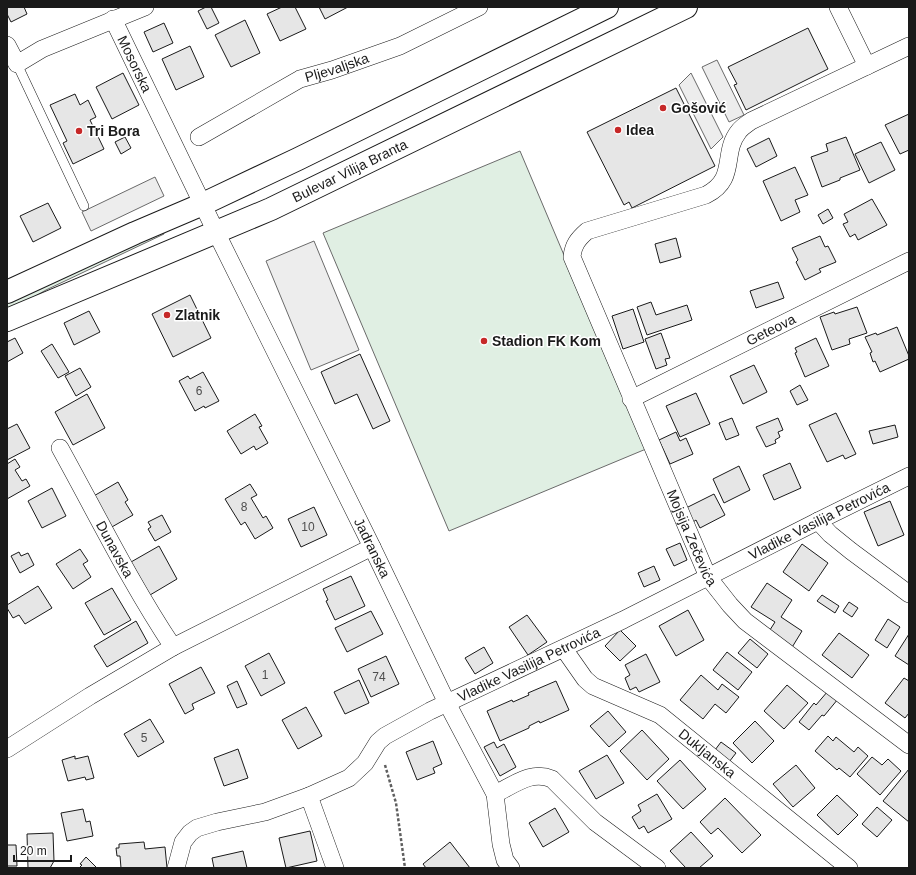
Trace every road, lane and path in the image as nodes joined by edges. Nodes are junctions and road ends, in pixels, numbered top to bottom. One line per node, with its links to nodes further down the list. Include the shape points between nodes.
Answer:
1 (145, 7): 6 (street)
2 (479, 7): 11 (street, Pljevaljska, via 400,46 300,79)
3 (607, 7): 12 (main road)
4 (686, 7): 14 (main road, Bulevar Vilija Branta, via 271,209)
5 (838, 7): 10 (street)
6 (113, 19): 9 (street, Mosorska, via 42,49); 12 (street, Mosorska)
7 (7, 45): 9 (street)
8 (909, 46): 10 (street)
9 (16, 64): 13 (lane)
10 (867, 66): 18 (street, Mojsija Zečevića, via 744,126 734,138 724,180 714,191 587,231 578,239 572,257)
11 (199, 137)
12 (203, 204): 14 (street, Mosorska); 16 (main road)
13 (84, 206)
14 (216, 232): 17 (main road, Bulevar Vilija Branta); 22 (street, Jadranska)
15 (909, 261): 18 (street, Geteova)
16 (7, 292)
17 (7, 320)
18 (631, 399): 23 (street, Mojsija Zečevića)
19 (60, 448): 25 (street, Dunavska)
20 (909, 476): 21 (street, Vladike Vasilija Petrovića)
21 (818, 521): 23 (street, Vladike Vasilija Petrovića); 24 (street, via 851,551)
22 (372, 547): 25 (street); 27 (street, Jadranska)
23 (708, 577): 26 (street, Vladike Vasilija Petrovića); 29 (street, Mojsija Zečevića, via 726,600 766,638)
24 (909, 594)
25 (173, 648): 30 (street, via 90,696)
26 (564, 649): 27 (street, Vladike Vasilija Petrovića); 38 (street, Dukljanska, via 593,686 660,715)
27 (447, 703): 28 (street, Vladike Vasilija Petrovića); 31 (street, Jadranska)
28 (378, 742): 32 (street, Vladike Vasilija Petrovića, via 365,763 349,778); 35 (path, via 396,803)
29 (909, 744)
30 (7, 749)
31 (495, 794): 36 (street, Jadranska, via 501,844 505,860); 37 (street, via 530,776 539,775 552,779 595,822)
32 (309, 796): 33 (street, Vladike Vasilija Petrovića, via 265,812 197,828 184,842); 34 (street)
33 (176, 868)
34 (336, 868)
35 (405, 868)
36 (511, 868)
37 (657, 868)
38 (849, 868)

